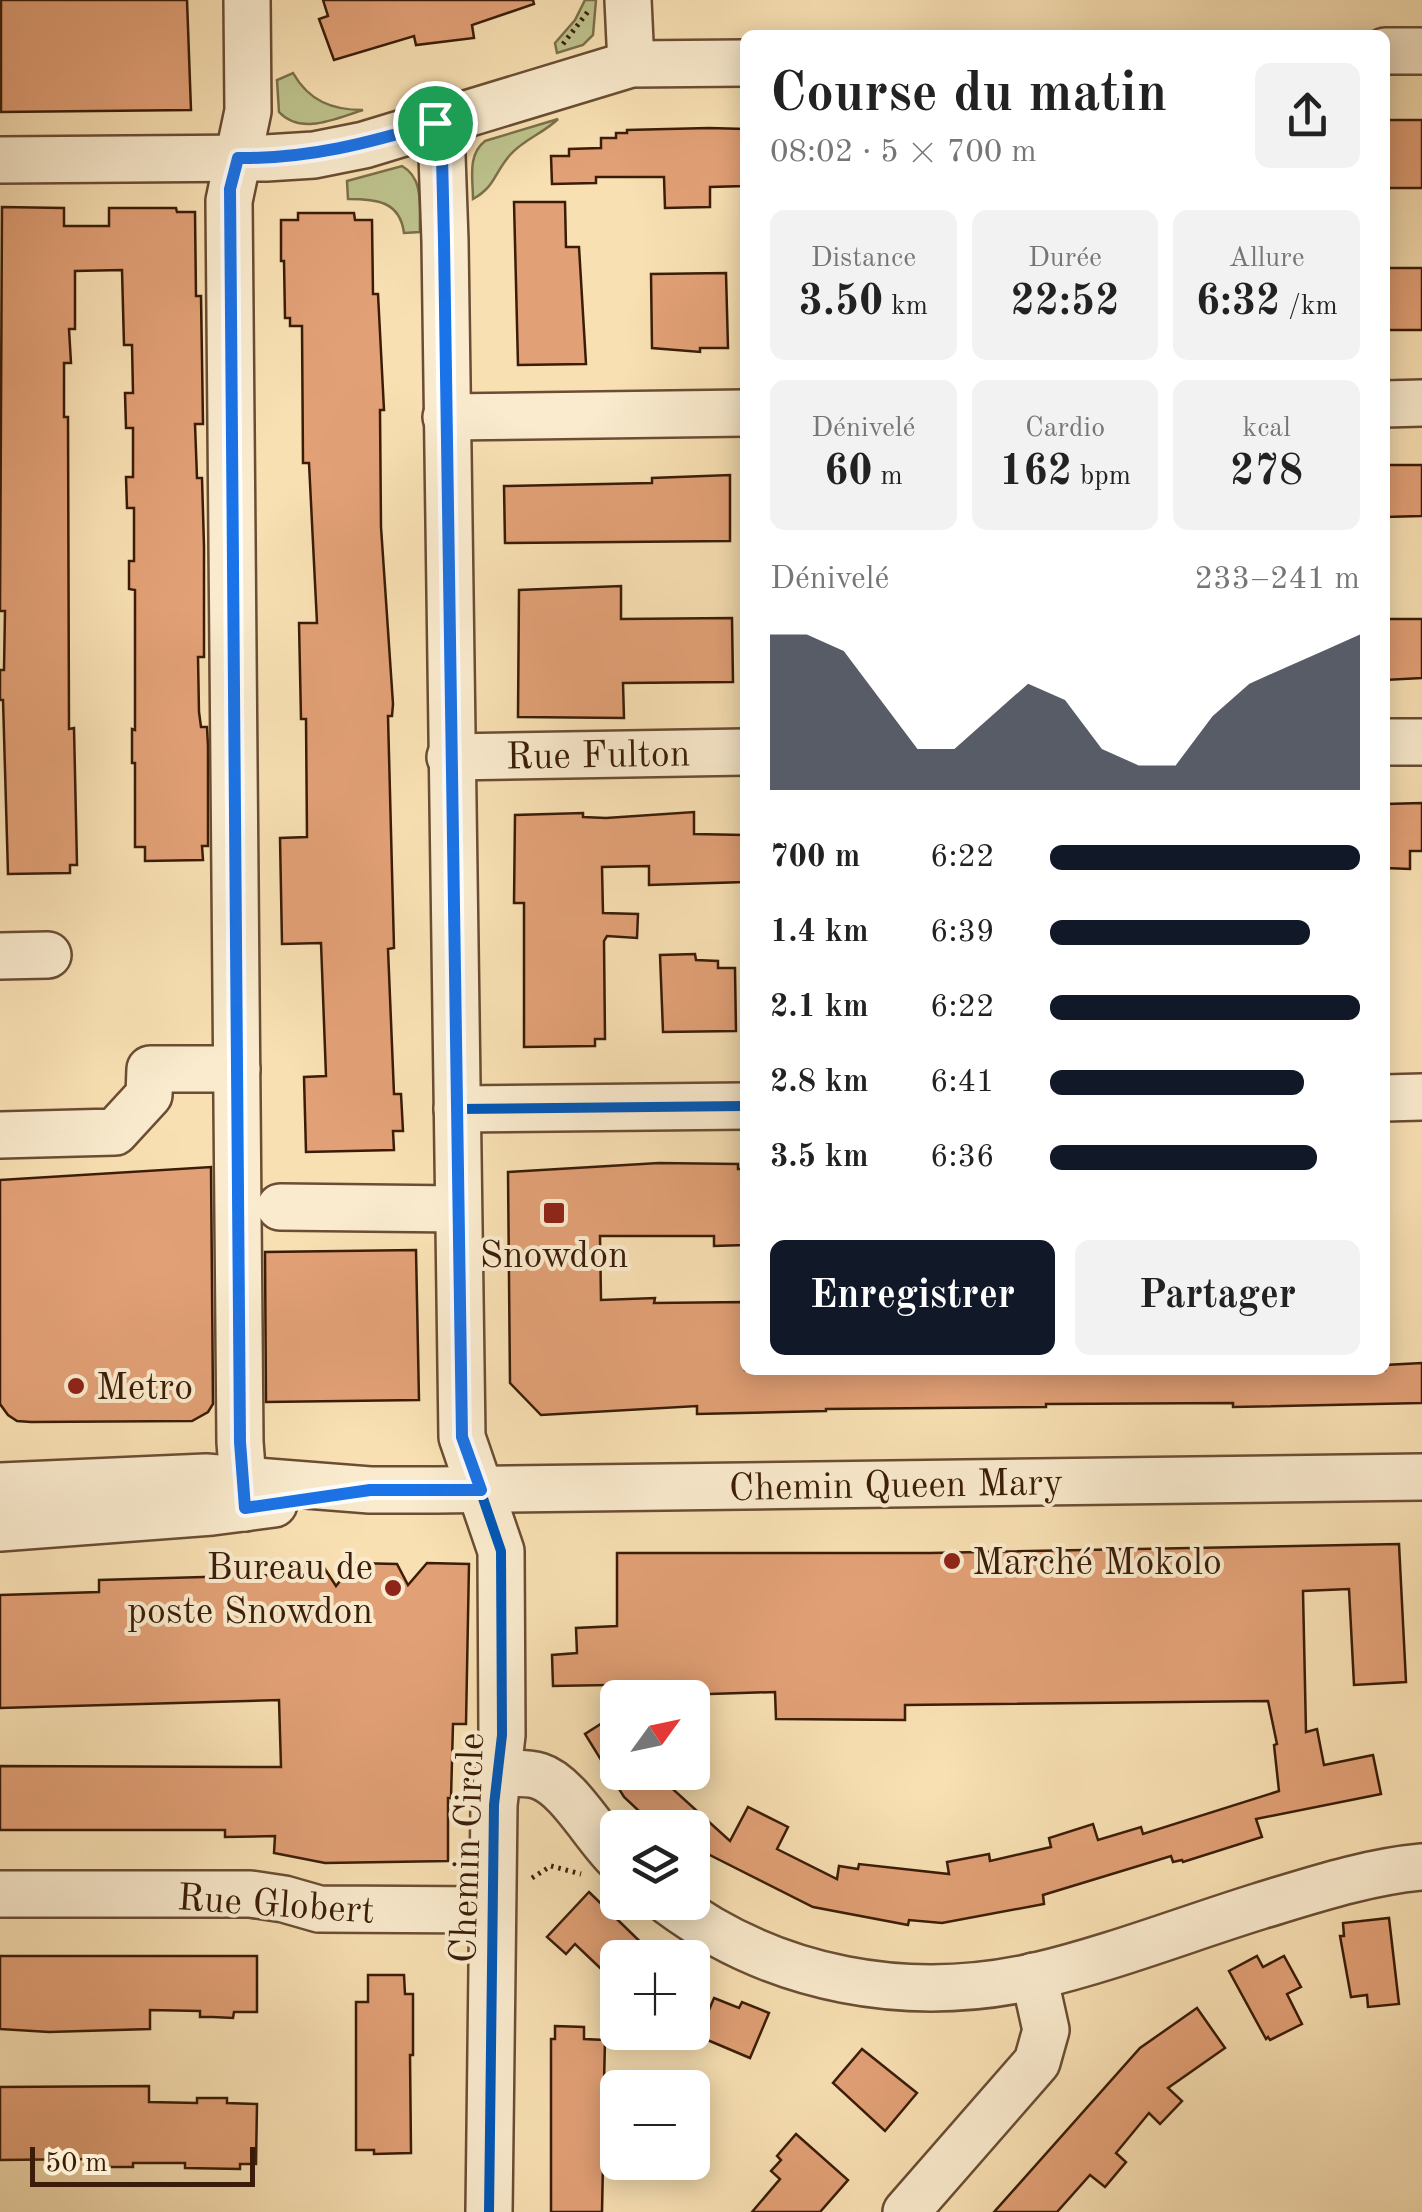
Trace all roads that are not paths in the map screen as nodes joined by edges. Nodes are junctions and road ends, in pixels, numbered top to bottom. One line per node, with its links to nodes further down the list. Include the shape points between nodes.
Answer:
1 (246, 0): 8 (street, via 248,111)
2 (628, 0): 6 (street)
3 (1390, 51): 4 (street)
4 (1422, 51)
5 (740, 63): 6 (street)
6 (631, 64): 7 (street)
7 (435, 123): 8 (street, via 326,153); 13 (street, Chemin Circle, via 443,170)
8 (238, 158): 9 (street); 20 (street, via 229,201)
9 (0, 160)
10 (1390, 404): 11 (street)
11 (1422, 404)
12 (740, 413): 13 (street)
13 (446, 417): 17 (street, Chemin Circle)
14 (1390, 742): 15 (street)
15 (1422, 742)
16 (740, 752): 17 (street, Rue Fulton)
17 (450, 757): 24 (street, Chemin Circle)
18 (48, 955): 19 (street)
19 (0, 956)
20 (237, 1069): 25 (street, via 150,1069 149,1095 116,1132); 31 (street)
21 (1390, 1098): 22 (street)
22 (1422, 1098)
23 (740, 1106): 24 (street)
24 (456, 1109): 27 (street, Chemin Circle)
25 (0, 1135)
26 (280, 1208): 27 (street)
27 (458, 1210): 30 (street, Chemin Circle, via 462,1437)
28 (1422, 1476): 30 (street, Chemin Queen Mary)
29 (0, 1486): 31 (street, Chemin Queen Mary, via 132,1478)
30 (481, 1490): 31 (street, Chemin Queen Mary); 33 (street, Chemin Circle, via 501,1551)
31 (244, 1493): 32 (street, Chemin Queen Mary)
32 (0, 1528)
33 (498, 1773): 34 (street, Chemin Circle, via 538,1775 568,1798); 37 (street, Chemin Circle, via 494,1805)
34 (600, 1861)
35 (1422, 1866): 39 (street, via 1341,1882)
36 (0, 1894): 37 (street, Rue Globert, via 250,1894 319,1909)
37 (509, 1900): 40 (street, Chemin Circle)
38 (696, 1920): 39 (street, via 742,1946 840,1980 938,1988)
39 (1034, 1976): 41 (street, via 1046,2030 1037,2062)
40 (489, 2212)
41 (906, 2212)

